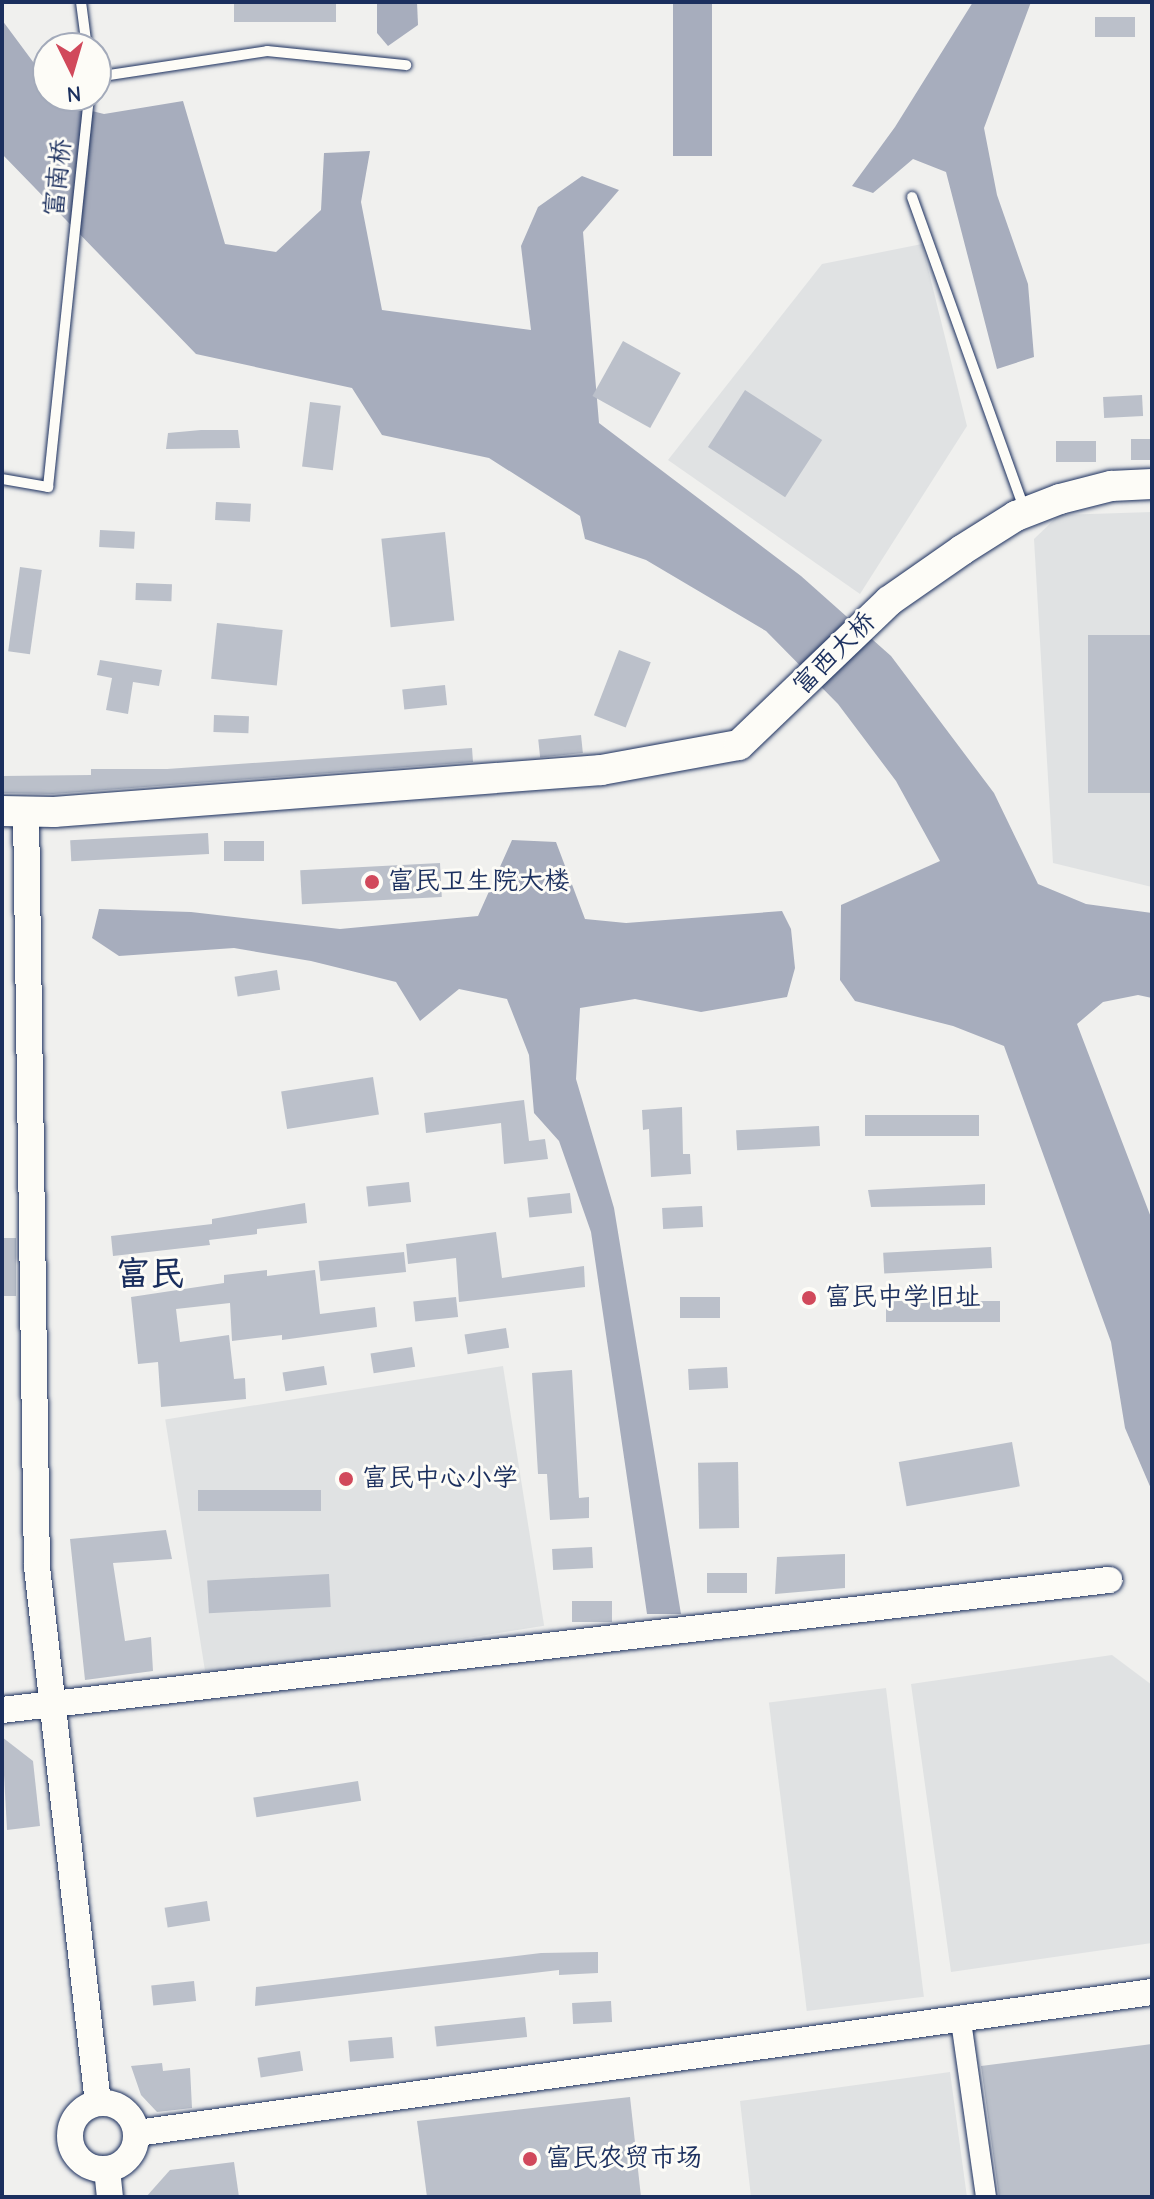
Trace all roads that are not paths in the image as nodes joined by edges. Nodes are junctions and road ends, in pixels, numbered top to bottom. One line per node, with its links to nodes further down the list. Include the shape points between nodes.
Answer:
1 (81, 2): 2 (lane)
2 (85, 32)
3 (406, 65): 4 (lane, via 267,51)
4 (112, 75)
5 (87, 112): 7 (lane, 富南桥, via 48,487)
6 (912, 197): 9 (lane)
7 (2, 479)
8 (1152, 484): 9 (main road, 富西大桥, via 1111,486)
9 (1025, 513): 10 (main road, 富西大桥, via 889,601 739,745 601,770)
10 (14, 811): 12 (street, via 37,1567)
11 (1109, 1580): 12 (street)
12 (52, 1704): 13 (street); 16 (street)
13 (2, 1710)
14 (1152, 1992): 15 (street)
15 (961, 2021): 17 (street); 20 (street)
16 (98, 2103): 17 (street, via 124,2109); 18 (street, via 82,2110 72,2123 70,2140 83,2161)
17 (137, 2133): 18 (street, via 134,2150 123,2163)
18 (107, 2169): 19 (street)
19 (110, 2197)
20 (986, 2197)

